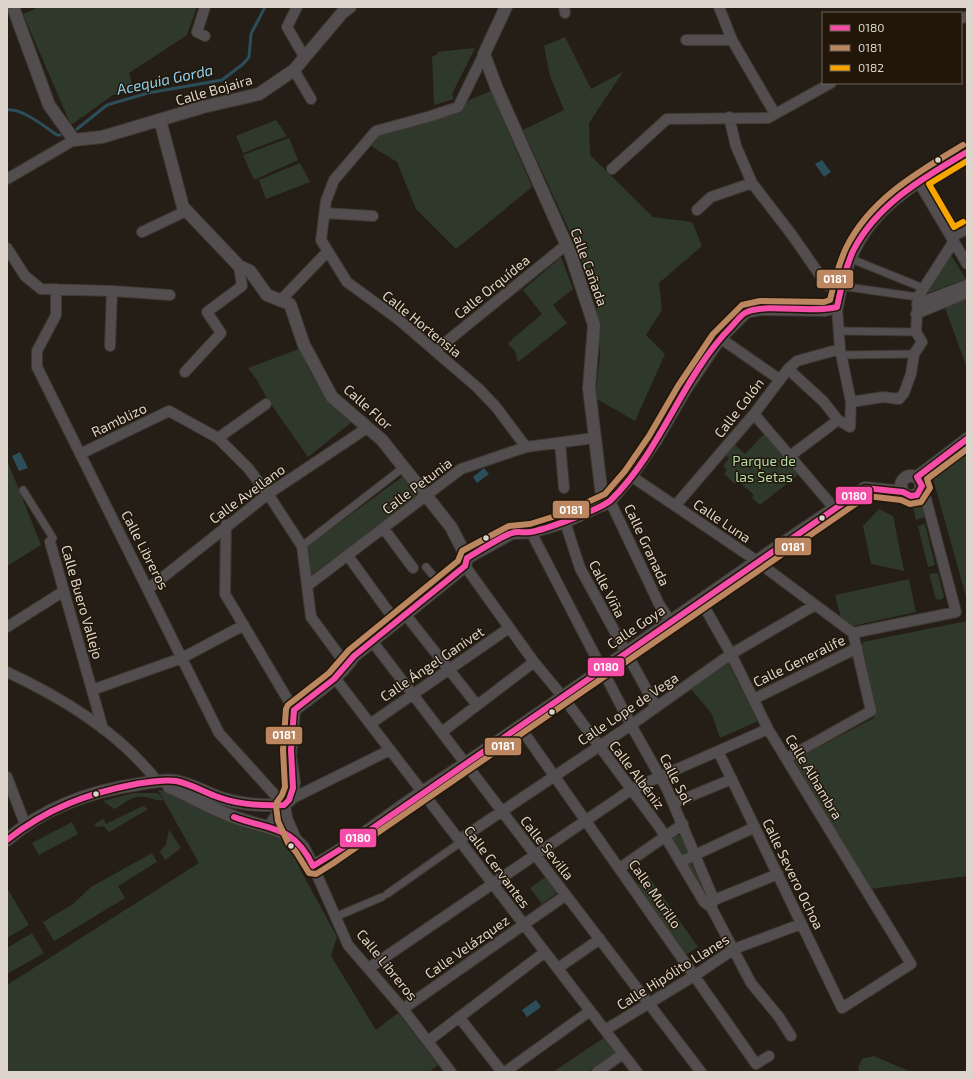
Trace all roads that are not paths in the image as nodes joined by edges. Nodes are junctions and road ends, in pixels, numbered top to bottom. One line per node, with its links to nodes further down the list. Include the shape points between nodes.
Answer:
1 (14, 7): 18 (street, via 49,104)
2 (205, 7): 7 (street, via 196,32)
3 (298, 7): 11 (street, via 287,27)
4 (350, 7): 11 (street, Calle Bojaira, via 342,13)
5 (506, 7): 10 (street)
6 (719, 7): 9 (street)
7 (205, 36)
8 (686, 40): 9 (street)
9 (732, 40): 15 (street)
10 (484, 54): 26 (street, Calle Hortensia, via 458,107 376,131 334,180 326,201); 31 (street, Calle Cañada)
11 (305, 58): 12 (street, Calle Bojaira)
12 (294, 70): 14 (street); 17 (street, Calle Bojaira, via 259,94)
13 (829, 84): 15 (street)
14 (311, 99)
15 (774, 114): 16 (street, via 768,118)
16 (729, 117): 20 (street, via 667,119); 23 (street, via 736,146)
17 (160, 120): 18 (street, Calle Bojaira, via 102,137); 25 (street, Calle Flor)
18 (74, 140): 21 (street)
19 (967, 152): 22 (street)
20 (612, 169)
21 (7, 179)
22 (918, 181): 30 (street); 34 (street, via 870,222)
23 (752, 183): 24 (street, via 711,197); 39 (street, via 826,284)
24 (697, 210)
25 (186, 211): 29 (street); 36 (street, Calle Flor)
26 (325, 213): 27 (street); 33 (street, Calle Hortensia, via 321,240)
27 (373, 216)
28 (967, 229): 30 (street)
29 (142, 232)
30 (952, 239): 35 (street); 44 (street)
31 (566, 245): 50 (street, Calle Orquídea); 62 (street, Calle Cañada, via 594,325 589,388)
32 (7, 248): 38 (street, via 25,276 41,289)
33 (328, 251): 43 (street); 50 (street, Calle Hortensia, via 346,282 399,320)
34 (849, 258): 39 (street); 44 (street)
35 (967, 264)
36 (239, 266): 43 (street, Calle Flor, via 250,271 267,295); 54 (street, via 242,286 207,312 220,334)
37 (967, 286): 44 (street)
38 (56, 289): 40 (street); 66 (street, Calle Libreros, via 56,315 38,351 37,367)
39 (840, 289): 44 (street); 45 (street)
40 (112, 291): 42 (street); 49 (street)
41 (967, 293): 44 (street)
42 (170, 295)
43 (280, 300): 60 (street, Calle Flor, via 290,304 304,345 332,397)
44 (919, 301): 47 (street)
45 (837, 307): 46 (street); 48 (street, via 825,310 746,312)
46 (840, 331): 47 (street); 51 (street)
47 (916, 332): 52 (street, via 922,342)
48 (720, 338): 55 (street); 69 (street)
49 (110, 346)
50 (435, 351): 65 (street, Calle Hortensia, via 478,388)
51 (841, 352): 52 (street); 53 (street, Calle Colón, via 797,361); 56 (street)
52 (914, 354): 56 (street, via 911,374 899,399 883,397)
53 (788, 369): 55 (street, Calle Colón); 59 (street, via 823,401)
54 (185, 372)
55 (779, 379): 58 (street, Calle Colón)
56 (852, 402): 59 (street, via 850,427)
57 (266, 404): 61 (street)
58 (754, 414): 67 (street); 78 (street, Calle Colón)
59 (838, 420): 67 (street)
60 (367, 428): 68 (street, Calle Flor, via 382,440); 75 (street, Calle Avellano)
61 (218, 438): 66 (street, Ramblizo, via 169,411); 75 (street, via 248,468)
62 (594, 438): 64 (street, Calle Petunia); 77 (street, Calle Cañada)
63 (967, 439): 70 (street)
64 (560, 443): 65 (street, Calle Petunia); 71 (street)
65 (526, 447): 76 (street, Calle Petunia, via 461,469)
66 (80, 454): 93 (street, Calle Libreros)
67 (790, 456): 79 (street)
68 (404, 467): 76 (street, Calle Flor); 85 (street)
69 (631, 476): 77 (street); 78 (street, Calle Luna)
70 (917, 477): 73 (street, via 921,483); 74 (street, via 911,475 903,480)
71 (564, 488)
72 (22, 490): 84 (street, Calle Buero Vallejo, via 52,538)
73 (920, 491): 74 (street, via 914,496); 102 (street, Calle Generalife, via 926,499 956,612)
74 (903, 492): 79 (street, Calle Goya, via 866,488)
75 (268, 494): 81 (street, Calle Avellano); 85 (street)
76 (427, 496): 82 (street, Calle Petunia); 88 (street, Calle Flor, via 451,527)
77 (607, 503): 80 (street); 98 (street, Calle Granada)
78 (675, 506): 87 (street, Calle Luna)
79 (834, 508): 87 (street, Calle Goya)
80 (565, 522): 83 (street); 105 (street, Calle Viña, via 580,568)
81 (226, 526): 93 (street, Calle Avellano); 99 (street, via 225,594)
82 (384, 529): 86 (street, Calle Petunia); 90 (street, Calle Petunia)
83 (531, 532): 88 (street, via 512,533); 110 (street, Calle Sol)
84 (50, 542): 94 (street, Calle Buero Vallejo)
85 (302, 546): 92 (street)
86 (348, 556): 92 (street, Calle Petunia); 97 (street)
87 (756, 561): 95 (street, Calle Goya); 96 (street, Calle Luna)
88 (466, 562): 91 (street); 101 (street, Calle Albéniz)
89 (426, 567): 91 (street)
90 (413, 568)
91 (441, 585): 97 (street)
92 (307, 586): 109 (street, via 311,617)
93 (148, 589): 107 (street, Calle Libreros)
94 (64, 591): 100 (street); 114 (street, Calle Buero Vallejo)
95 (701, 601): 98 (street, Calle Goya); 106 (street, Calle Alhambra)
96 (815, 604): 102 (street, Calle Luna); 106 (street, Calle Lope de Vega)
97 (401, 618): 103 (street); 111 (street)
98 (670, 622): 105 (street, Calle Goya)
99 (244, 625): 107 (street); 120 (street)
100 (7, 627)
101 (509, 628): 108 (street, Calle Albéniz); 111 (street, Calle Ángel Ganivet)
102 (853, 633): 104 (street)
103 (372, 641): 109 (street, via 354,656); 115 (street, Calle Sevilla)
104 (857, 648): 117 (street, Calle Generalife); 130 (street, via 872,712)
105 (625, 653): 110 (street, Calle Goya); 119 (street, Calle Viña)
106 (731, 654): 117 (street, Calle Alhambra); 119 (street, Calle Lope de Vega)
107 (182, 658): 114 (street); 139 (street, Calle Libreros, via 219,733)
108 (534, 662): 116 (street, Calle Albéniz); 118 (street)
109 (347, 666): 113 (street)
110 (602, 669): 116 (street, Calle Goya); 122 (street, Calle Sol)
111 (450, 670): 115 (street, Calle Ángel Ganivet); 118 (street)
112 (7, 672): 124 (street, via 42,688)
113 (335, 678): 120 (street); 121 (street, Calle Cervantes)
114 (92, 690): 124 (street, Calle Buero Vallejo)
115 (413, 695): 121 (street, Calle Ángel Ganivet); 126 (street, Calle Sevilla)
116 (563, 697): 123 (street, Calle Goya); 127 (street, Calle Albéniz)
117 (754, 699): 125 (street, Calle Alhambra)
118 (477, 705): 126 (street)
119 (656, 707): 122 (street, Calle Lope de Vega)
120 (294, 710): 139 (street, via 290,756 294,782)
121 (370, 724): 128 (street, Calle Cervantes)
122 (631, 725): 127 (street, Calle Lope de Vega); 134 (street, Calle Sol)
123 (520, 727): 131 (street, Calle Goya); 132 (street, Calle Murillo)
124 (103, 729): 136 (street, via 141,761)
125 (768, 729): 129 (street); 130 (street, Calle Alhambra)
126 (442, 732): 131 (street, Calle Sevilla)
127 (598, 747): 132 (street, Calle Lope de Vega); 137 (street, Calle Albéniz)
128 (390, 750): 138 (street, Calle Cervantes); 139 (street)
129 (718, 751): 134 (street); 135 (street, Calle Severo Ochoa)
130 (787, 758): 170 (street, Calle Alhambra, via 911,964)
131 (466, 764): 138 (street, Calle Goya); 141 (street, Calle Sevilla)
132 (555, 774): 141 (street, Calle Lope de Vega); 142 (street, Calle Murillo)
133 (7, 776): 143 (street)
134 (660, 776): 137 (street); 140 (street, Calle Sol)
135 (732, 780): 140 (street); 146 (street, Calle Severo Ochoa)
136 (156, 781): 139 (street, via 175,781 225,799 260,806); 143 (street, via 94,794 60,806); 145 (street, via 236,818)
137 (632, 789): 142 (street); 147 (street, Calle Albéniz)
138 (422, 792): 149 (street, Calle Cervantes); 154 (street, Calle Goya, via 341,851)
139 (288, 802): 145 (street); 150 (street, Calle Libreros, via 286,818)
140 (674, 803): 144 (street, Calle Sol)
141 (500, 811): 149 (street, Calle Lope de Vega); 152 (street, Calle Sevilla)
142 (586, 819): 152 (street); 155 (street, Calle Murillo)
143 (25, 824): 148 (street)
144 (683, 824): 147 (street); 151 (street, Calle Sol)
145 (270, 826): 150 (street, via 281,830)
146 (755, 827): 151 (street); 156 (street, Calle Severo Ochoa)
147 (666, 838): 153 (street, Calle Albéniz); 155 (street)
148 (7, 840)
149 (460, 841): 157 (street, Calle Cervantes); 160 (street, Calle Lope de Vega, via 384,896)
150 (299, 843): 154 (street, Calle Libreros)
151 (696, 854): 153 (street); 159 (street, Calle Sol)
152 (533, 855): 157 (street); 158 (street, Calle Sevilla)
153 (680, 862): 159 (street, Calle Albéniz, via 704,902)
154 (313, 866): 160 (street, Calle Libreros)
155 (620, 868): 168 (street, Calle Murillo)
156 (778, 874): 159 (street); 161 (street, Calle Severo Ochoa)
157 (492, 883): 162 (street, Calle Cervantes); 166 (street)
158 (566, 895): 162 (street, Calle Velázquez); 163 (street, Calle Sevilla)
159 (713, 903): 164 (street, Calle Sol)
160 (335, 917): 166 (street, Calle Libreros, via 348,945)
161 (801, 924): 164 (street, Calle Hipólito Llanes); 170 (street, Calle Severo Ochoa)
162 (524, 925): 165 (street, Calle Cervantes); 171 (street, Calle Velázquez)
163 (600, 939): 167 (street); 169 (street, Calle Sevilla)
164 (734, 949): 168 (street, Calle Hipólito Llanes); 175 (street, Calle Sol, via 751,983)
165 (545, 952): 167 (street, Calle Cervantes); 173 (street)
166 (369, 968): 171 (street, Calle Libreros)
167 (558, 968): 172 (street, Calle Cervantes)
168 (694, 976): 169 (street, Calle Hipólito Llanes); 178 (street, Calle Murillo, via 756,1064)
169 (648, 1004): 174 (street, Calle Hipólito Llanes); 183 (street, Calle Sevilla)
170 (842, 1008)
171 (403, 1009): 176 (street, Calle Libreros)
172 (590, 1011): 174 (street, Calle Cervantes); 180 (street)
173 (459, 1017): 176 (street); 180 (street)
174 (605, 1030): 177 (street, Calle Cervantes)
175 (792, 1036)
176 (428, 1041): 179 (street, Calle Libreros)
177 (623, 1054): 181 (street); 182 (street, Calle Cervantes)
178 (769, 1056)
179 (451, 1072)
180 (503, 1072)
181 (598, 1072)
182 (637, 1072)
183 (701, 1072)

